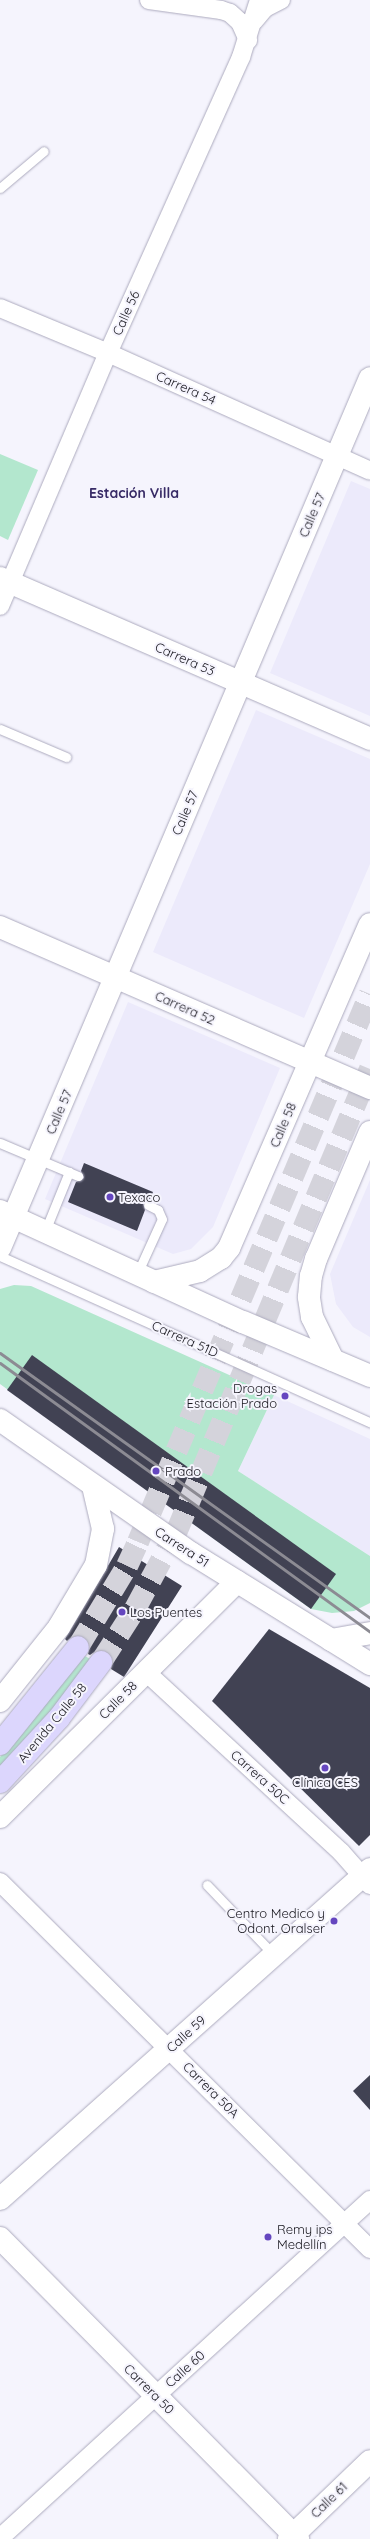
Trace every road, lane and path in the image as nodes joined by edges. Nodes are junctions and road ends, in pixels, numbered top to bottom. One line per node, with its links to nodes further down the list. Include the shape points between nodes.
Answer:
1 (149, 0): 5 (street, via 230,13 240,22)
2 (259, 0): 4 (street, Calle 56)
3 (281, 0): 4 (street, via 265,8)
4 (253, 21): 5 (street, Calle 56)
5 (248, 40): 9 (street, Calle 56)
6 (44, 151): 7 (lane)
7 (0, 188)
8 (0, 308): 9 (street, Carrera 54)
9 (108, 353): 11 (street, Carrera 54); 13 (street, Calle 56)
10 (370, 378): 11 (street, Calle 57)
11 (337, 456): 12 (street, Carrera 54); 15 (street, Calle 57)
12 (370, 471)
13 (5, 580): 14 (street, Calle 56); 15 (street, Carrera 53)
14 (0, 606)
15 (240, 682): 17 (street, Carrera 53); 21 (street, Calle 57)
16 (0, 729): 18 (lane)
17 (370, 739)
18 (66, 757)
19 (370, 924): 22 (street, Calle 58)
20 (0, 927): 21 (street, Carrera 52)
21 (115, 978): 22 (street, Carrera 52); 26 (street, Calle 57)
22 (310, 1063): 23 (street, Carrera 52); 34 (street, Calle 58, via 229,1248 221,1258 200,1271)
23 (370, 1088)
24 (370, 1132): 35 (street, via 311,1276 309,1297 312,1317)
25 (0, 1143): 26 (lane)
26 (39, 1159): 27 (lane); 30 (street, Calle 57)
27 (69, 1172): 28 (lane); 31 (lane)
28 (78, 1176)
29 (148, 1205): 34 (lane, via 158,1210 162,1219)
30 (4, 1213): 31 (street); 32 (street, Calle 57)
31 (44, 1232): 34 (street)
32 (0, 1248)
33 (0, 1256): 38 (lane, Carrera 51D)
34 (146, 1278): 35 (street)
35 (333, 1360): 36 (street)
36 (370, 1376)
37 (0, 1420): 39 (street, Carrera 51)
38 (370, 1422)
39 (93, 1486): 40 (street, Carrera 51); 47 (street, via 103,1530 96,1565 59,1627)
40 (237, 1582): 42 (street, Carrera 51); 46 (street, Calle 58)
41 (370, 1633): 42 (street)
42 (331, 1640): 45 (street, Carrera 51)
43 (78, 1647): 48 (main road, Avenida Calle 58)
44 (101, 1662): 49 (main road, Avenida Calle 58, via 59,1718)
45 (370, 1664)
46 (146, 1672): 50 (street, Calle 58); 51 (street, Carrera 50C)
47 (0, 1702)
48 (0, 1744)
49 (0, 1782)
50 (0, 1817)
51 (367, 1877): 54 (street, Calle 59)
52 (0, 1882): 55 (street, Carrera 50A)
53 (207, 1885): 54 (lane)
54 (274, 1955): 55 (street, Calle 59)
55 (169, 2049): 56 (street, Calle 59); 58 (street, Carrera 50A)
56 (0, 2198)
57 (370, 2200): 58 (street, Calle 60)
58 (344, 2223): 60 (street, Carrera 50A); 61 (street, Calle 60)
59 (0, 2238): 61 (street, Carrera 50)
60 (370, 2249)
61 (155, 2395): 63 (street, Calle 60); 64 (street, Carrera 50)
62 (370, 2461): 64 (street, Calle 61)
63 (0, 2538)
64 (293, 2538)

